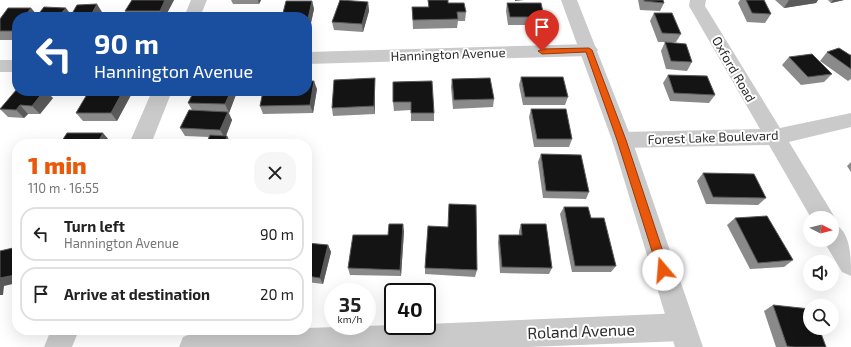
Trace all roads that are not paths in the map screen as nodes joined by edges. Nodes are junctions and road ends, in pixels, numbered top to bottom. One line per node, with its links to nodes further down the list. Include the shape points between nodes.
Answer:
1 (199, 0): 4 (street)
2 (569, 0): 5 (street)
3 (698, 0): 11 (street, Oxford Road, via 697,6)
4 (194, 12)
5 (589, 50): 6 (street, Hannington Avenue); 13 (street)
6 (312, 58)
7 (0, 66): 8 (street)
8 (12, 66)
9 (160, 96): 12 (street)
10 (851, 120): 11 (street, Forest Lake Boulevard)
11 (774, 137): 13 (street, Forest Lake Boulevard); 14 (street, Oxford Road)
12 (142, 139)
13 (622, 140): 18 (street)
14 (819, 211)
15 (839, 244): 16 (street)
16 (851, 264)
17 (62, 335): 19 (street)
18 (685, 337): 20 (street, Roland Avenue)
19 (58, 347)
20 (193, 347)

